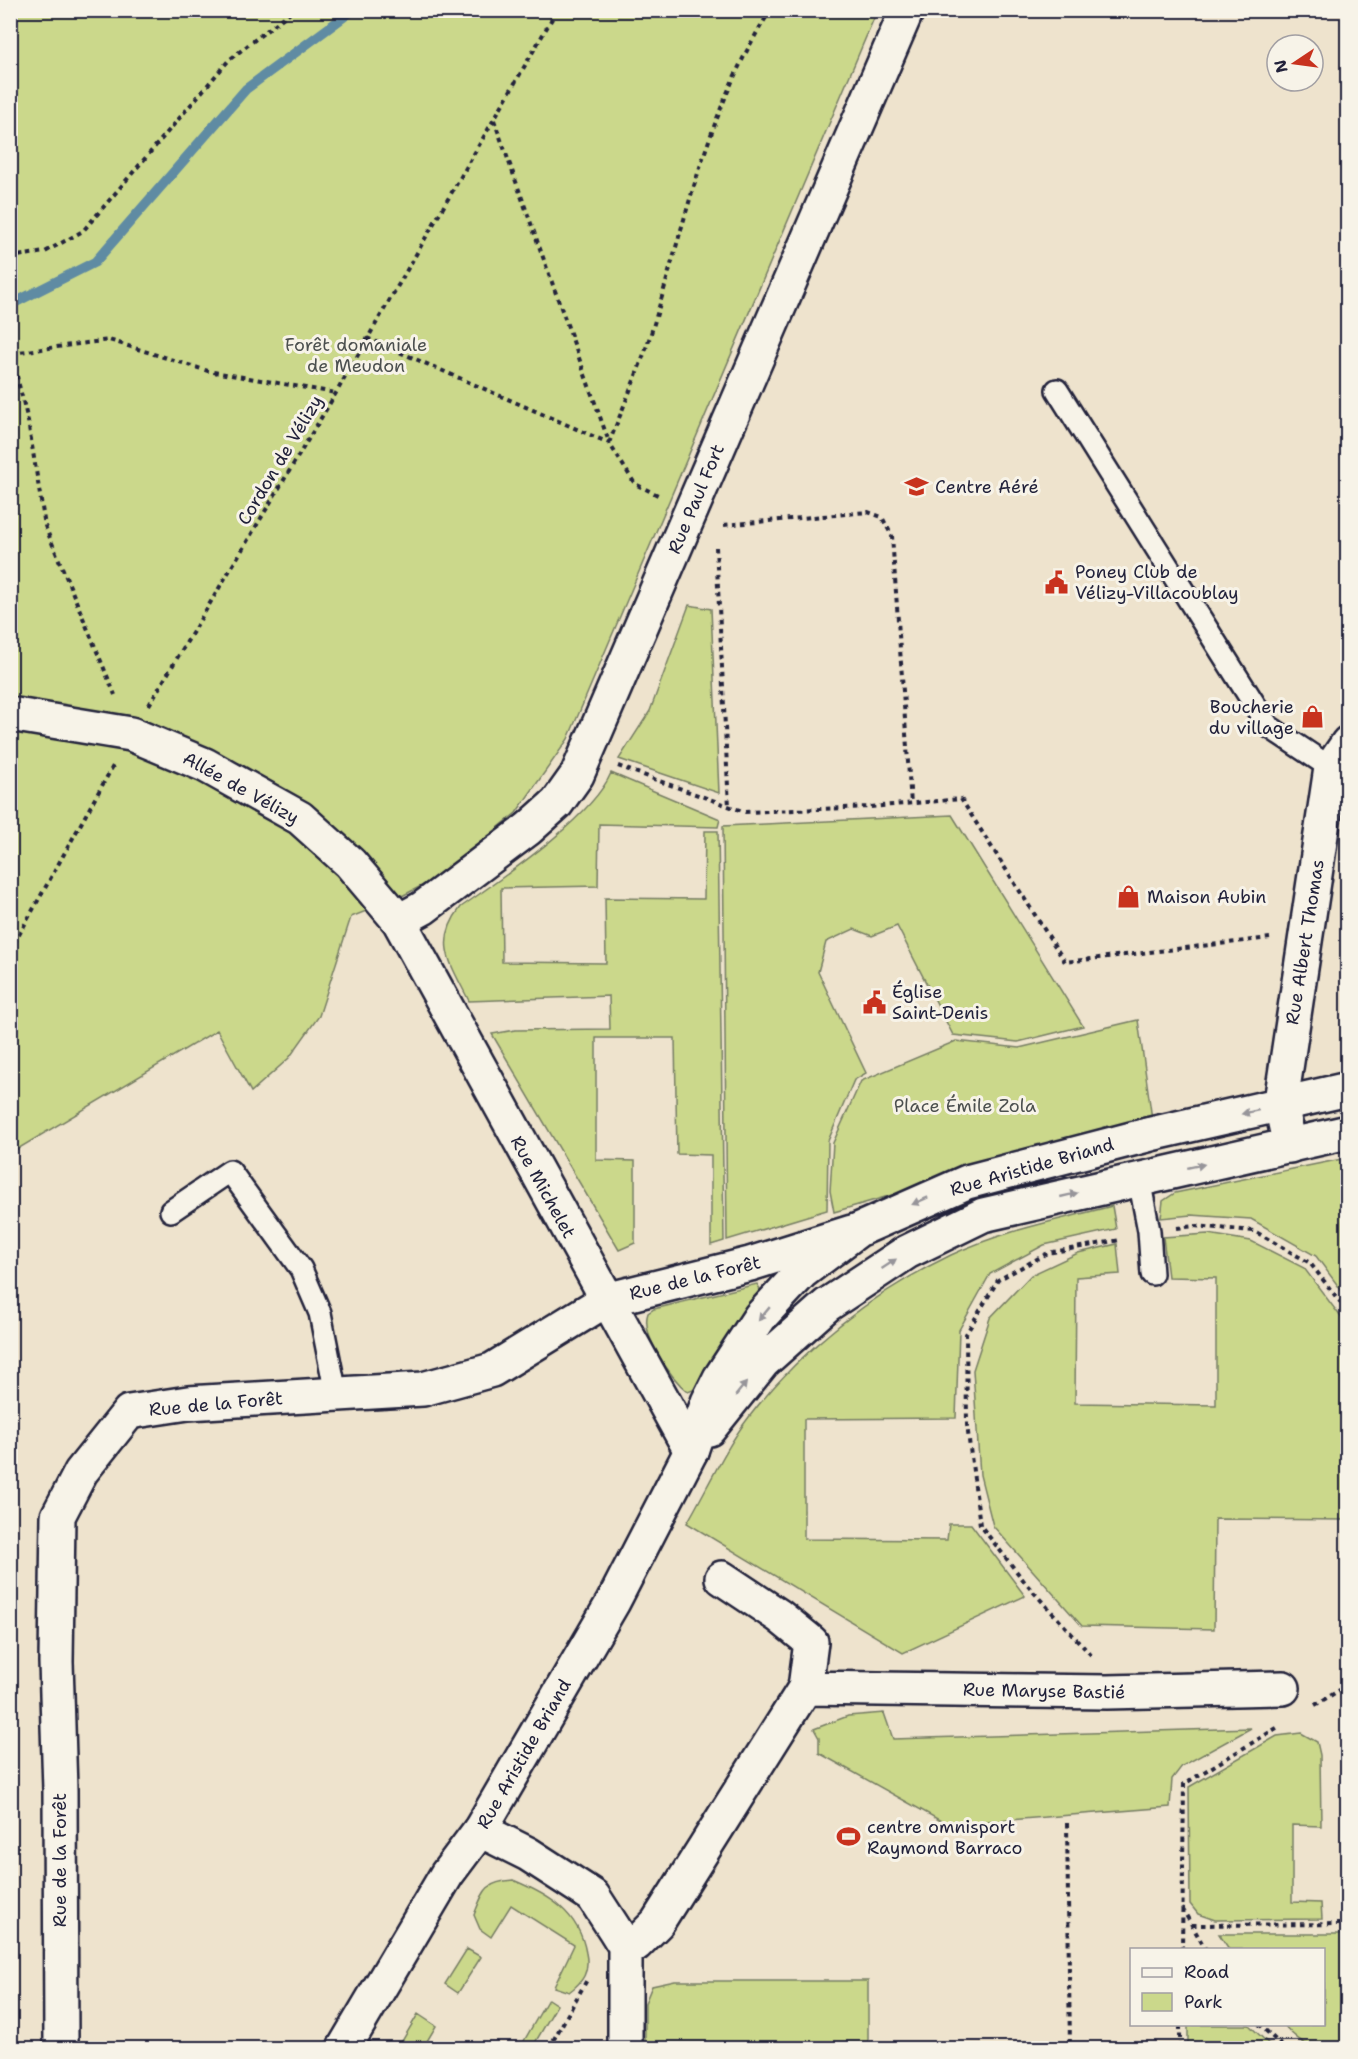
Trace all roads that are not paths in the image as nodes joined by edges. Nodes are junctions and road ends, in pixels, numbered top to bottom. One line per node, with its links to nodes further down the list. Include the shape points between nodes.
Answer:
1 (907, 10): 5 (street, Rue Paul Fort, via 577,775 557,803 528,830 423,908)
2 (1057, 390): 4 (lane, via 1268,726)
3 (10, 714): 5 (street, Allée de Vélizy, via 131,734 205,765 300,818 350,863)
4 (1339, 755): 7 (street, Rue Albert Thomas, via 1306,934 1283,1020)
5 (399, 921): 14 (street, Rue Michelet)
6 (1347, 1089): 7 (street, Rue Aristide Briand)
7 (1281, 1105): 9 (street, Rue Albert Thomas); 12 (street, Rue Aristide Briand, one-way to 12, via 967,1182)
8 (1347, 1132): 9 (street, Rue Aristide Briand)
9 (1290, 1146): 10 (street, Rue Aristide Briand, one-way to 9)
10 (1139, 1179): 13 (lane); 16 (street, Rue Aristide Briand, one-way to 10, via 763,1362 827,1305 907,1252 983,1215)
11 (171, 1211): 15 (lane, via 230,1172 301,1269 320,1313)
12 (858, 1230): 14 (street, Rue de la Forêt, via 750,1264); 16 (street, Rue Aristide Briand, one-way to 16, via 802,1272 760,1317 708,1401)
13 (1152, 1274)
14 (606, 1300): 15 (street, Rue de la Forêt, via 492,1370 423,1389); 16 (street, Rue Michelet)
15 (336, 1394): 22 (street, Rue de la Forêt, via 188,1403 129,1412 81,1472 58,1516)
16 (691, 1451): 20 (street, Rue Aristide Briand, via 613,1602)
17 (722, 1578): 18 (street, via 811,1642)
18 (804, 1688): 19 (street, Rue Maryse Bastié, via 1124,1692); 21 (street, via 657,1923 636,1944)
19 (1295, 1699)
20 (480, 1830): 21 (street, via 528,1854 593,1896); 23 (street, Rue Aristide Briand, via 447,1874)
21 (620, 1938): 24 (street)
22 (61, 2049)
23 (344, 2049)
24 (625, 2049)

